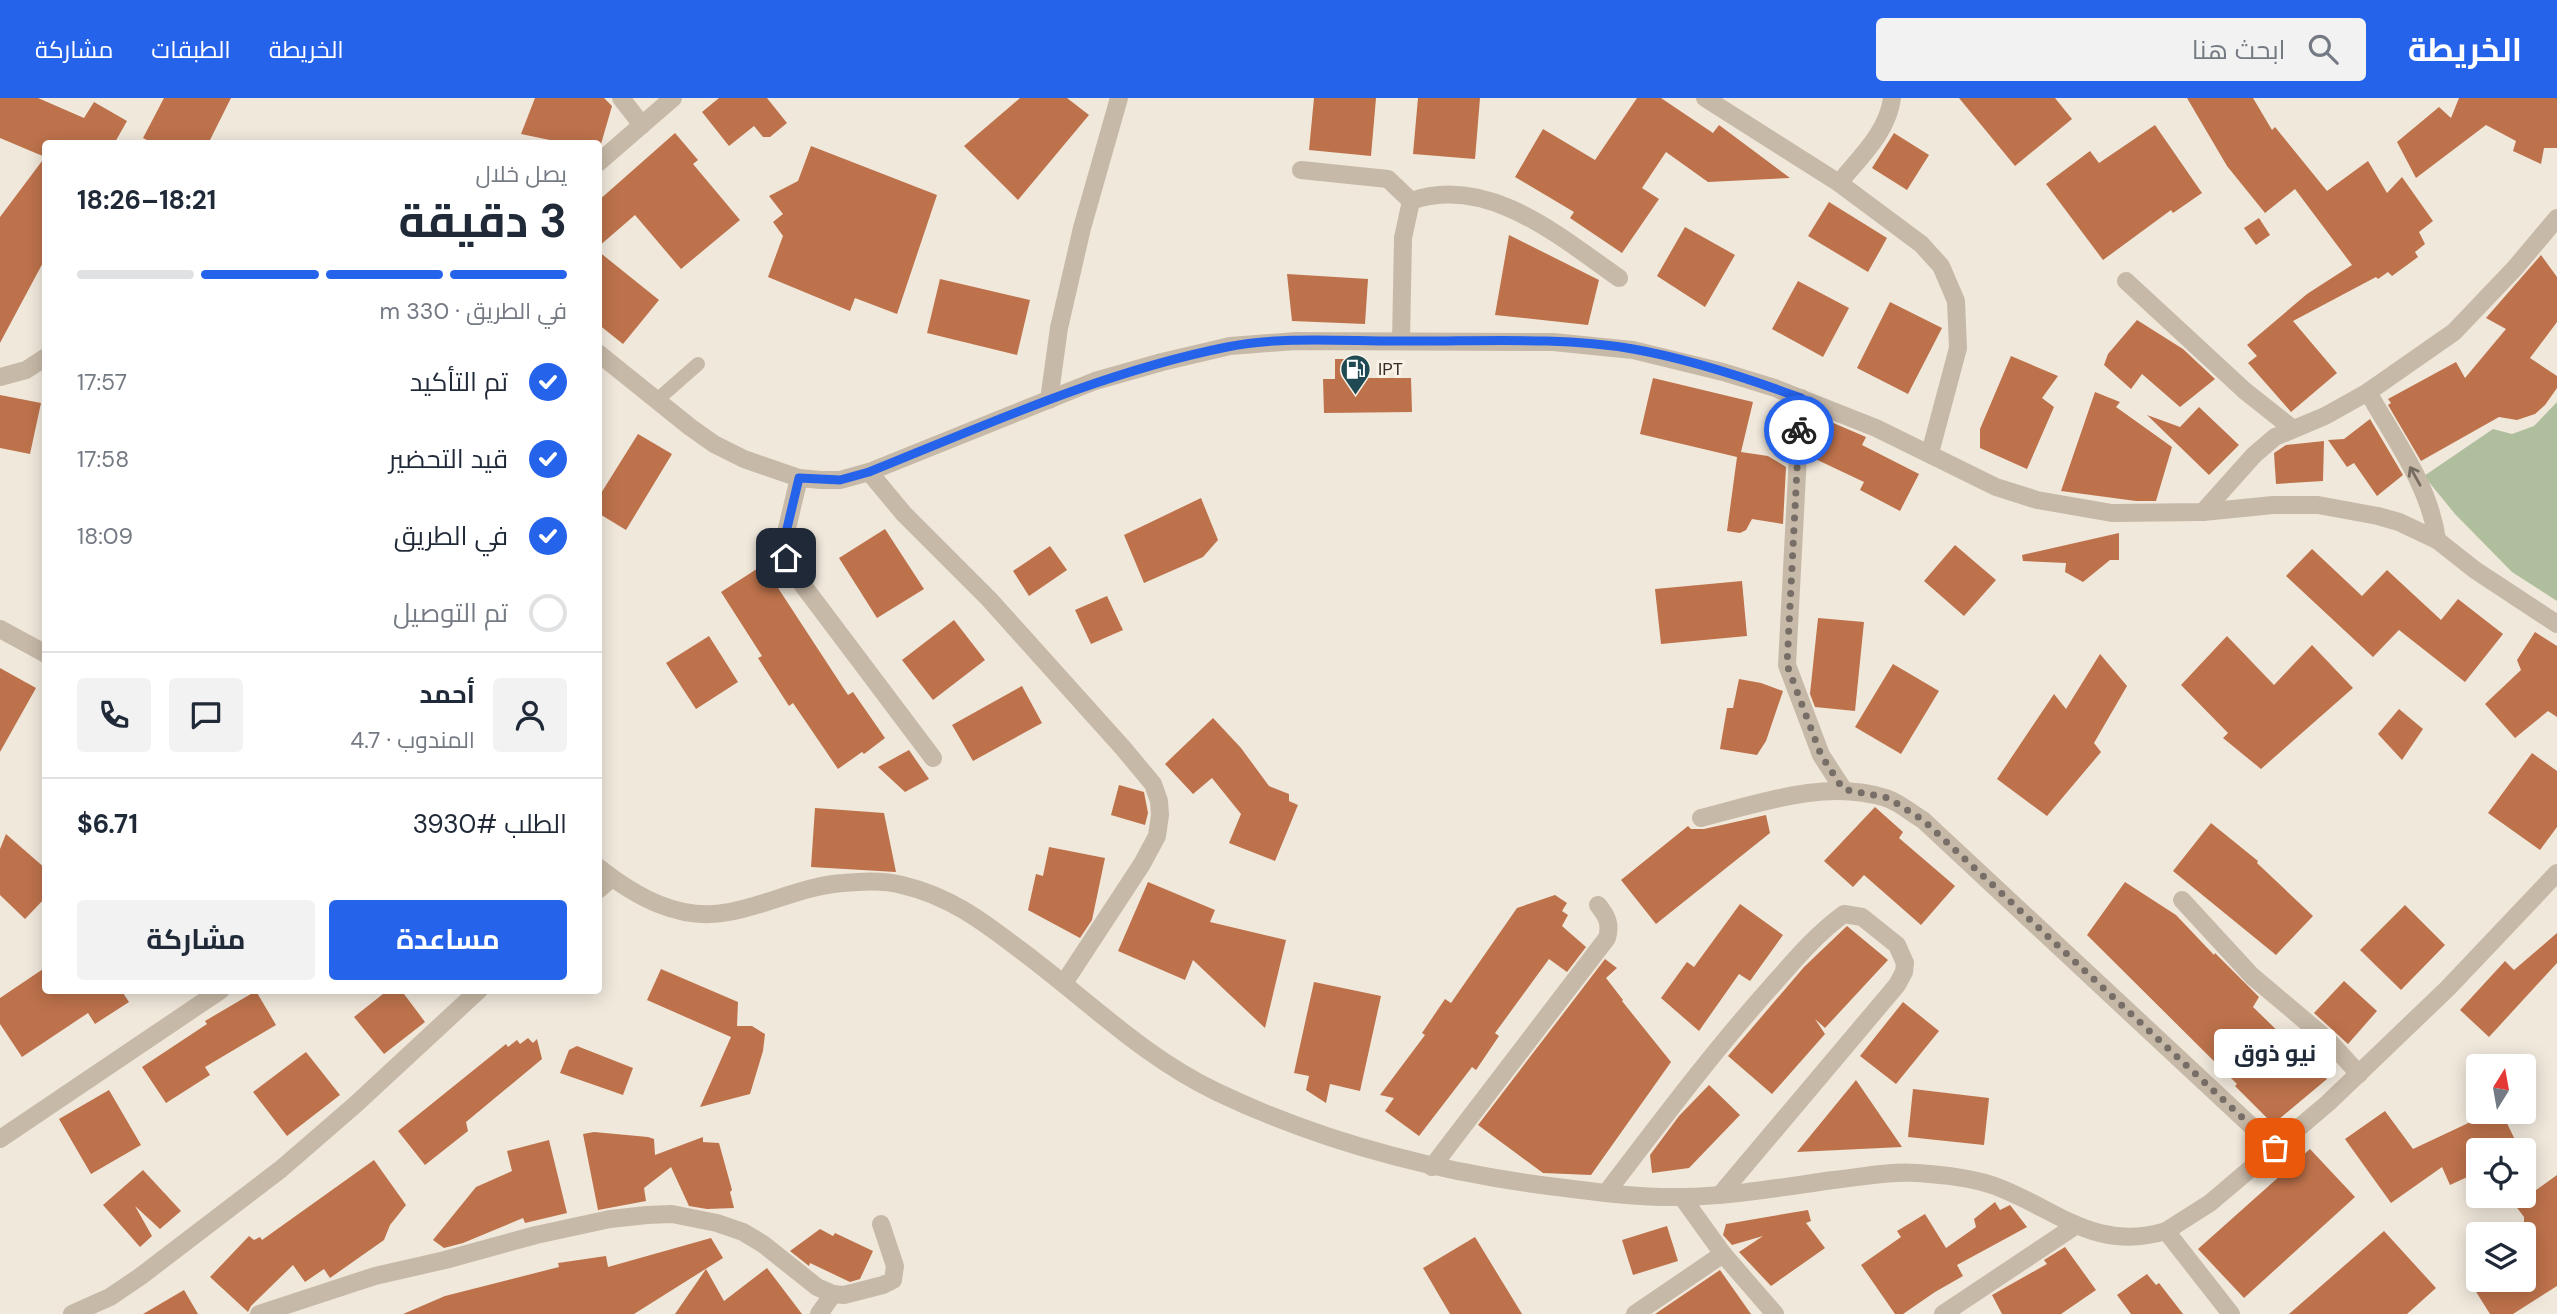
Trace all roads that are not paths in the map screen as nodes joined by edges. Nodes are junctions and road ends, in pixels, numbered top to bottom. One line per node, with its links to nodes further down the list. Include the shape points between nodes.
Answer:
1 (621, 98): 6 (street)
2 (673, 98): 6 (street)
3 (1119, 98): 22 (street, via 1082,228 1059,328)
4 (1705, 98): 9 (street)
5 (1892, 98): 9 (street, via 1880,132)
6 (642, 125): 7 (street)
7 (602, 160)
8 (1301, 170): 10 (street, via 1388,179)
9 (1839, 184): 24 (street, via 1921,244 1941,266 1956,301 1958,348)
10 (1411, 201): 12 (street, via 1441,193 1511,208); 14 (street, via 1403,238)
11 (2557, 218): 19 (street, via 2454,332)
12 (1619, 278)
13 (2126, 281): 23 (street)
14 (1401, 341): 20 (street, via 1553,342 1633,349); 22 (street, via 1230,346 1162,362)
15 (602, 356): 21 (street)
16 (42, 360): 18 (street)
17 (698, 364): 21 (lane)
18 (0, 377)
19 (2368, 392): 23 (street); 28 (street, one-way to 19, via 2423,490)
20 (1801, 398): 24 (street); 33 (street, via 1787,665 1821,755)
21 (657, 400): 26 (street, via 714,444)
22 (1049, 400): 25 (street)
23 (2293, 429): 27 (street, via 2254,455)
24 (1930, 453): 27 (street, via 1996,487 2036,500 2112,513)
25 (869, 472): 26 (street, via 840,480); 39 (street, via 904,514 989,598 1153,784 1160,815 1157,836)
26 (799, 478): 32 (street, via 784,541 786,558)
27 (2203, 512): 28 (street, via 2318,505 2378,516)
28 (2437, 540): 29 (street)
29 (2557, 624)
30 (0, 629): 31 (street)
31 (42, 652)
32 (933, 758)
33 (1843, 789): 34 (street, via 1790,795); 44 (street, via 1888,798 1923,820)
34 (1701, 818)
35 (2557, 873): 42 (street)
36 (603, 878): 39 (street, via 659,905 702,915 729,913 806,888 861,881 899,883 971,912)
37 (2182, 900): 42 (street, via 2252,976 2328,1040)
38 (1598, 905): 45 (street, via 1608,917 1607,938)
39 (1064, 983): 45 (street, via 1175,1070 1218,1093 1320,1133)
40 (215, 994): 43 (street)
41 (475, 994): 54 (street, via 281,1169 141,1276)
42 (2360, 1074): 44 (street)
43 (0, 1139)
44 (2275, 1148): 51 (street, via 2210,1203)
45 (1432, 1167): 46 (street)
46 (1606, 1193): 47 (street, via 1730,1033 1781,976 1830,924 1844,914 1862,917 1897,945 1905,972); 48 (street)
47 (1720, 1195): 48 (street); 50 (street, via 1877,1174 1931,1174 1994,1186)
48 (1682, 1197): 52 (street)
49 (881, 1224): 53 (street, via 895,1266 893,1280)
50 (2075, 1226): 51 (street, via 2122,1237); 59 (street)
51 (2165, 1231): 60 (street)
52 (1723, 1254): 57 (street); 58 (street)
53 (833, 1294): 55 (street, via 743,1232 672,1214 610,1219 536,1234 375,1276); 56 (street)
54 (72, 1314)
55 (259, 1314)
56 (819, 1314)
57 (1635, 1314)
58 (1775, 1314)
59 (1943, 1314)
60 (2231, 1314)

